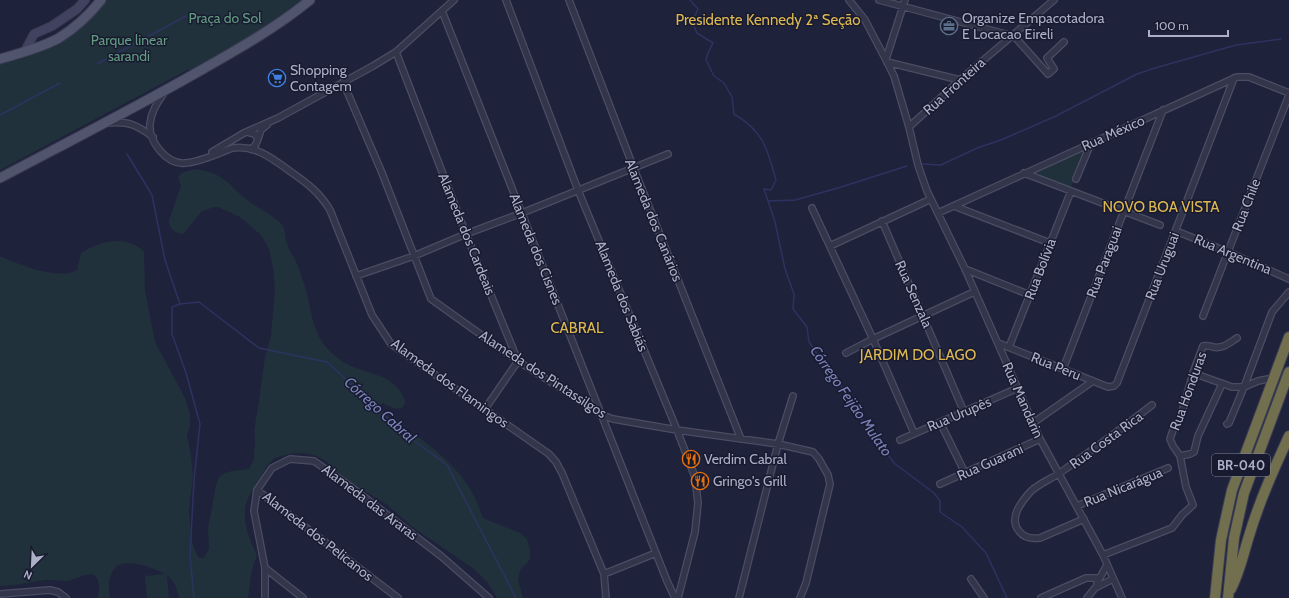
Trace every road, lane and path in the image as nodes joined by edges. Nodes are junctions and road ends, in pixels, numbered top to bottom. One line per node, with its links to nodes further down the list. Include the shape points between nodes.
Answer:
1 (85, 0): 15 (street, via 77,9 52,26 34,34)
2 (101, 0): 15 (main road, via 59,38)
3 (310, 0): 22 (main road, via 271,30)
4 (454, 0): 12 (street)
5 (506, 0): 40 (street, Alameda dos Sabiás)
6 (569, 0): 36 (street, Alameda dos Canários)
7 (849, 0): 18 (street, Rua Mandarin, via 865,20)
8 (880, 0): 11 (street)
9 (905, 0): 11 (street)
10 (1054, 0): 13 (street, Rua Fronteira)
11 (903, 7): 13 (street); 18 (street)
12 (442, 11): 16 (street); 46 (street, Alameda dos Cisnes)
13 (1013, 35): 14 (street, via 1048,74 1054,69 1047,58); 20 (street, Rua Fronteira)
14 (1064, 42)
15 (25, 51): 17 (main road)
16 (396, 52): 21 (street); 51 (street, Alameda dos Cardeais)
17 (0, 59)
18 (887, 61): 20 (street); 27 (street, Rua Mandarin)
19 (1234, 78): 23 (street, Rua México, via 1249,77); 24 (street, Rua México); 50 (street, Rua Uruguai)
20 (960, 80): 27 (street, Rua Fronteira)
21 (343, 82): 25 (street); 55 (street, Alameda dos Pintassilgos)
22 (166, 90): 26 (main road); 29 (street, via 154,108 150,126)
23 (1289, 94): 54 (street, Rua Chile)
24 (1163, 110): 31 (street, Rua México); 45 (street, Rua Paraguai)
25 (278, 118): 28 (street); 30 (street, via 263,128)
26 (102, 124): 29 (street, via 129,123); 38 (main road)
27 (909, 127): 42 (street, Rua Mandarin, via 918,165)
28 (244, 133): 30 (street, via 252,132); 32 (street, via 240,142); 35 (street)
29 (153, 137): 35 (street, via 164,157 174,162 184,164)
30 (257, 140): 32 (street, via 255,146); 34 (street, Alameda dos Flamingos)
31 (1091, 143): 37 (street, Rua México); 39 (street)
32 (248, 148): 34 (street, Alameda dos Flamingos); 35 (street, via 233,148)
33 (668, 154): 36 (street)
34 (268, 155): 57 (street, Alameda dos Flamingos, via 310,186 325,201)
35 (200, 159)
36 (634, 169): 40 (street); 91 (street, Alameda dos Canários)
37 (1024, 173): 41 (street); 43 (street, Rua México)
38 (0, 178)
39 (1076, 179)
40 (578, 190): 46 (street); 88 (street, Alameda dos Sabiás)
41 (1071, 191): 45 (street); 52 (street, Rua Bolívia)
42 (931, 200): 47 (street, Rua Mandarin); 48 (street)
43 (954, 206): 47 (street, Rua México); 52 (street)
44 (812, 208): 53 (street)
45 (1124, 210): 49 (street); 71 (street, Rua Paraguai)
46 (522, 213): 51 (street); 84 (street, Alameda dos Cisnes)
47 (938, 213): 56 (street, Rua Mandarin)
48 (882, 221): 53 (street); 62 (street, Rua Senzala)
49 (1160, 225)
50 (1176, 231): 54 (street, Rua Argentina); 77 (street, Rua Uruguai)
51 (466, 234): 55 (street); 70 (street, Alameda dos Cardeais)
52 (1050, 242): 61 (street, Rua Bolívia)
53 (830, 246): 66 (street)
54 (1228, 252): 58 (street, Rua Argentina); 63 (street, Rua Chile)
55 (414, 256): 57 (street); 70 (street, Alameda dos Pintassilgos, via 431,299)
56 (965, 269): 59 (street, Rua Mandarin); 61 (street)
57 (356, 276): 82 (street, Alameda dos Flamingos, via 372,315 391,344)
58 (1289, 279)
59 (974, 292): 62 (street); 67 (street, Rua Mandarin)
60 (1289, 292): 78 (street, via 1272,312)
61 (1030, 295): 68 (street, Rua Bolívia)
62 (923, 316): 66 (street); 83 (street, Rua Senzala)
63 (1203, 316)
64 (1289, 337): 74 (highway, BR-040)
65 (1237, 338): 73 (street, Rua Honduras, via 1225,346 1204,345)
66 (873, 339): 69 (street); 89 (street)
67 (998, 343): 68 (street, Rua Peru); 79 (street, Rua Mandarin)
68 (1009, 347): 71 (street, Rua Peru)
69 (846, 353)
70 (518, 361): 82 (street); 84 (street, Alameda dos Pintassilgos)
71 (1063, 369): 75 (street, Rua Peru)
72 (1289, 372): 113 (highway, BR-040, via 1244,493 1234,538)
73 (1193, 373): 76 (street); 95 (street, Rua Honduras, via 1180,419 1170,439)
74 (1273, 378): 78 (street); 127 (highway, BR-040, via 1232,490 1221,540)
75 (1093, 382): 77 (street, Rua Peru, via 1108,387); 86 (street)
76 (1222, 384): 78 (street); 95 (street, via 1194,450 1190,454)
77 (1114, 386)
78 (1244, 387): 87 (street)
79 (1018, 388): 83 (street, Rua Urupês); 86 (street, Rua Mandarin)
80 (793, 396): 94 (street)
81 (1152, 405): 98 (street, Rua Costa Rica)
82 (485, 409): 107 (street, Alameda dos Flamingos, via 549,454 556,462)
83 (964, 412): 85 (street, Rua Urupês)
84 (602, 415): 88 (street, Alameda dos Pintassilgos, via 613,420); 103 (street, Alameda dos Cisnes)
85 (940, 422): 89 (street, Rua Urupês); 97 (street)
86 (1033, 424): 92 (street, Rua Mandarin)
87 (1227, 424)
88 (677, 430): 91 (street, Alameda dos Pintassilgos); 120 (street, Alameda dos Sabiás, via 694,477 698,502 695,532)
89 (914, 433): 93 (street, Rua Urupês)
90 (1289, 436): 113 (highway, via 1266,487)
91 (741, 439): 94 (street, Alameda dos Pintassilgos)
92 (1040, 439): 97 (street, Rua Guarani); 98 (street, Rua Mandarin)
93 (900, 440)
94 (778, 444): 121 (street); 122 (street, Alameda dos Pintassilgos, via 813,452 828,475 830,484)
95 (1180, 456): 104 (street, Rua Honduras, via 1192,507 1172,528)
96 (1168, 468): 101 (street, Rua Nicarágua)
97 (965, 473): 99 (street, Rua Guarani)
98 (1059, 474): 101 (street, Rua Mandarin); 102 (street, Rua Costa Rica, via 1039,484 1024,499 1016,513 1017,530 1022,535 1034,539)
99 (940, 484)
100 (257, 490): 106 (street, Alameda das Araras, via 254,511); 117 (street, Alameda dos Pelicanos); 118 (street, Alameda das Araras, via 272,468 290,459 314,461 442,556)
101 (1077, 506): 102 (street, Rua Mandarin)
102 (1084, 519): 104 (street, Rua Mandarin)
103 (656, 553): 107 (street); 120 (street, Alameda dos Cisnes)
104 (1103, 555): 105 (street, Rua Mandarin)
105 (1107, 565): 108 (street); 110 (street, Rua Mandarin)
106 (265, 568): 115 (street, Alameda das Araras); 116 (street)
107 (604, 574): 119 (street, Alameda dos Flamingos)
108 (1100, 578): 111 (street, via 1096,583); 124 (street, via 1086,578)
109 (971, 579): 123 (street)
110 (1113, 579): 111 (street); 126 (street, Rua Mandarin)
111 (1097, 587): 125 (street)
112 (0, 594): 114 (street, via 50,590)
113 (1228, 597)
114 (66, 598)
115 (265, 598)
116 (303, 598)
117 (398, 598)
118 (489, 598)
119 (606, 598)
120 (677, 598)
121 (739, 598)
122 (800, 598)
123 (984, 598)
124 (1041, 598)
125 (1087, 598)
126 (1122, 598)
127 (1215, 598)

